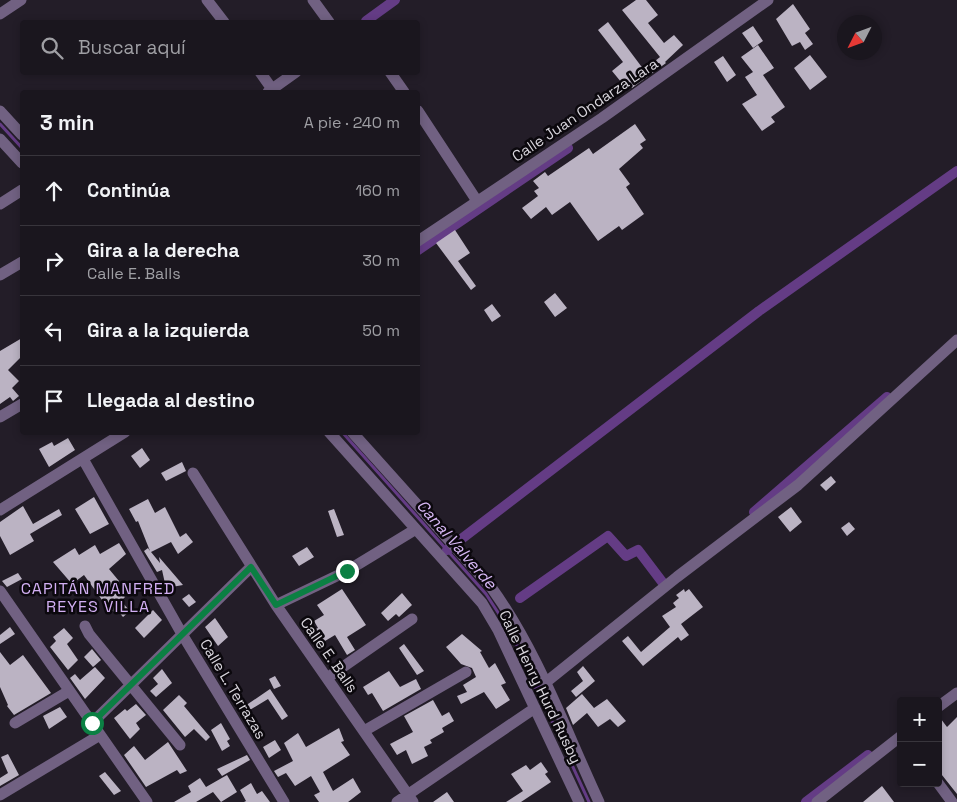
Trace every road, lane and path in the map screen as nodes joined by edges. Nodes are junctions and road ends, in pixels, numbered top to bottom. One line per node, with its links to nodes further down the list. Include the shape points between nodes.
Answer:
1 (21, 0): 5 (street)
2 (207, 0): 6 (street)
3 (314, 0): 7 (street)
4 (768, 0): 19 (street, Calle Juan Ondarza Lara, via 602,118)
5 (0, 14)
6 (222, 20)
7 (328, 20)
8 (263, 75): 11 (street)
9 (293, 75): 11 (street)
10 (392, 75): 12 (street)
11 (277, 89)
12 (403, 90)
13 (0, 111): 15 (street)
14 (420, 114): 19 (street)
15 (20, 133)
16 (0, 139): 17 (street)
17 (20, 161)
18 (20, 191): 20 (street)
19 (477, 201): 21 (street, Calle Juan Ondarza Lara)
20 (0, 204)
21 (420, 240)
22 (20, 263): 23 (street)
23 (0, 275)
24 (957, 340): 43 (street, via 798,485 677,577)
25 (20, 405): 26 (street)
26 (0, 417)
27 (120, 435): 30 (street)
28 (332, 435): 33 (street, Calle Henry Hurd Rusby)
29 (355, 435): 43 (street, Calle Henry Hurd Rusby, via 491,587 517,626)
30 (83, 459): 32 (street); 39 (street, Calle L. Terrazas)
31 (193, 473): 34 (street, Calle E. Balls)
32 (0, 510)
33 (416, 529): 36 (street, via 347,571); 46 (street, Calle Henry Hurd Rusby, via 482,603)
34 (251, 567): 36 (street, Calle E. Balls); 39 (street)
35 (0, 591): 44 (street)
36 (276, 605): 41 (street, Calle E. Balls)
37 (412, 619): 41 (street)
38 (85, 626): 42 (street)
39 (182, 634): 42 (street); 58 (street, Calle L. Terrazas)
40 (466, 672): 50 (street)
41 (327, 678): 50 (street, Calle E. Balls)
42 (131, 684): 49 (street); 53 (street)
43 (546, 687): 46 (street); 61 (street, Calle Henry Hurd Rusby, via 558,706 572,746)
44 (69, 691): 48 (street); 49 (street)
45 (957, 693): 47 (street)
46 (533, 704): 56 (street); 60 (street, Calle Henry Hurd Rusby)
47 (942, 704)
48 (15, 723)
49 (92, 723): 51 (street)
50 (364, 731): 56 (street, Calle E. Balls)
51 (100, 735): 55 (street); 57 (street)
52 (897, 739): 62 (street)
53 (180, 745)
54 (942, 787): 63 (street)
55 (0, 795)
56 (410, 798): 59 (street)
57 (147, 802)
58 (284, 802)
59 (397, 802)
60 (579, 802)
61 (599, 802)
62 (817, 802)
63 (952, 802)

